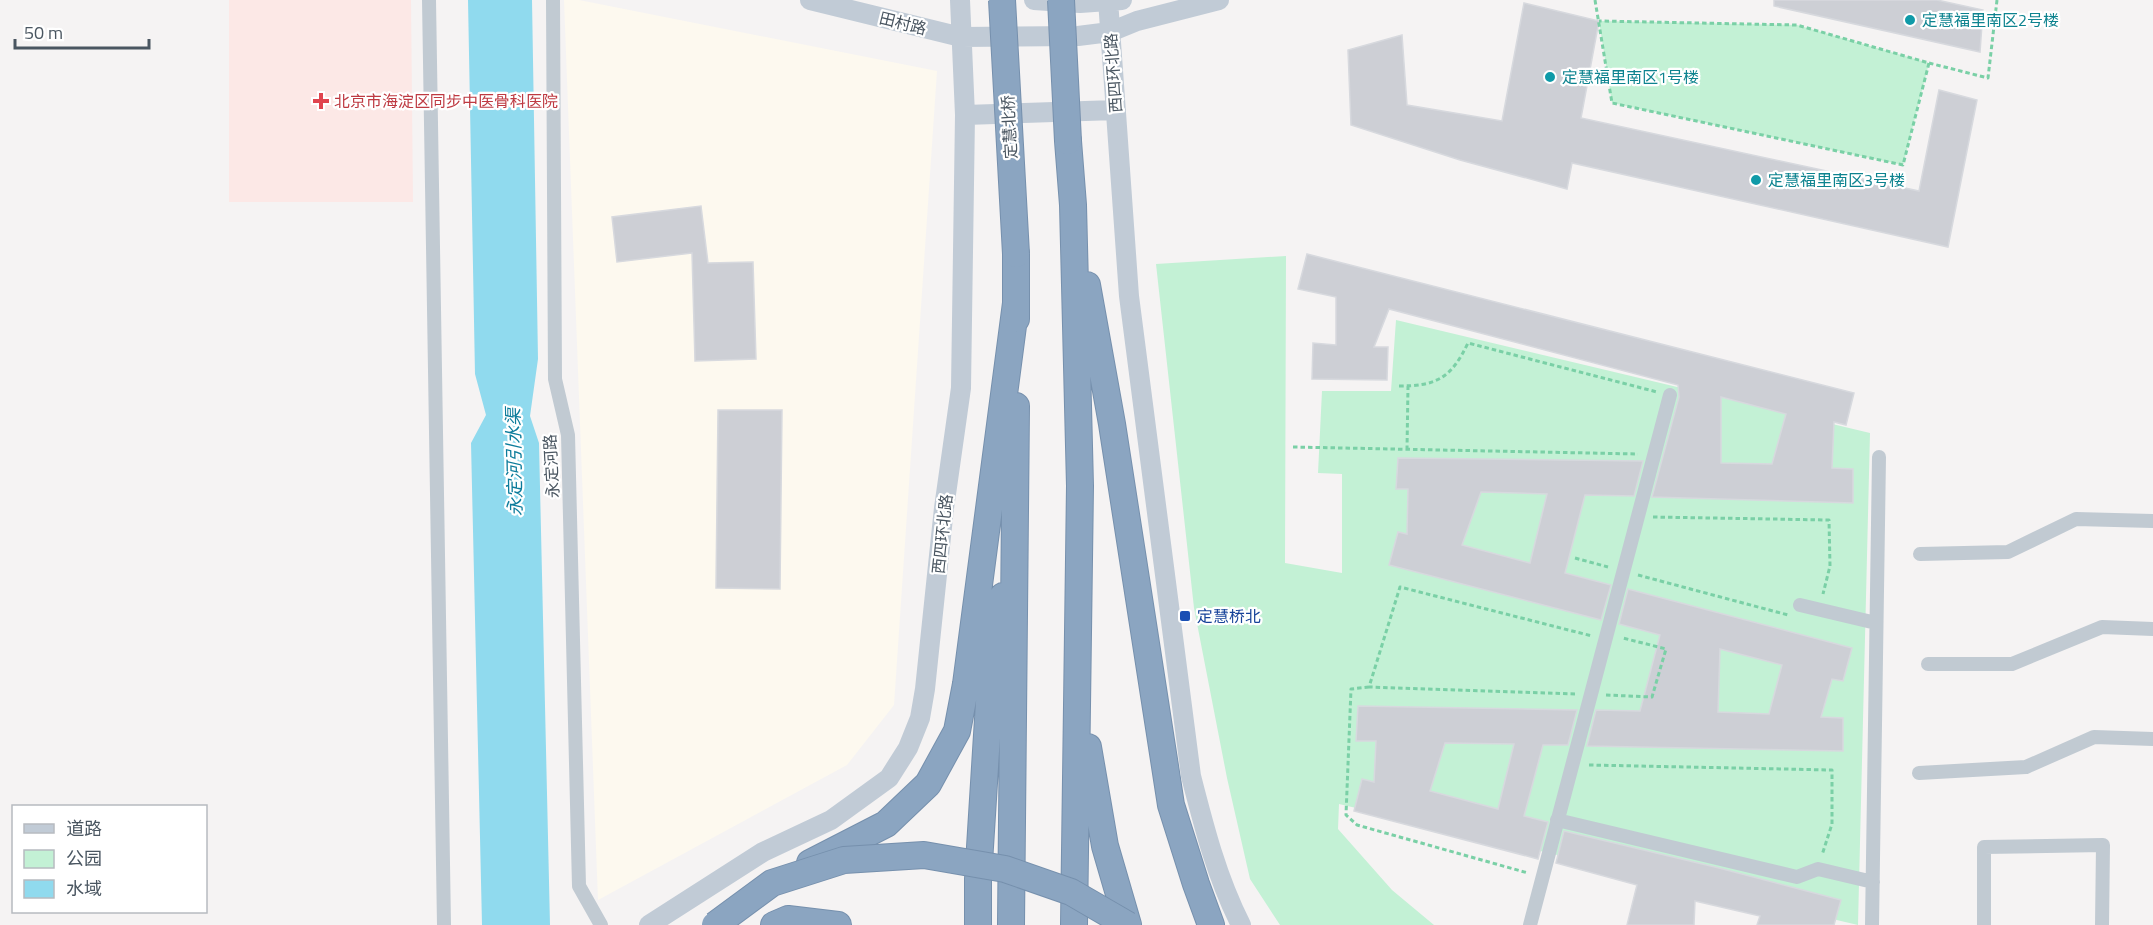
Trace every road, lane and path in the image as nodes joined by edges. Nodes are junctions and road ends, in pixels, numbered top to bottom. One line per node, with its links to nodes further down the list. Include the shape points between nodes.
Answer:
1 (429, 0): 50 (street)
2 (553, 0): 51 (street, 永定河路, via 555,379 568,435 579,886)
3 (810, 0): 14 (main road, 田村路)
4 (960, 0): 14 (main road, 西四环北路)
5 (1002, 0): 19 (highway, 定慧北桥, bridge)
6 (1034, 0): 11 (main road)
7 (1061, 0): 18 (highway, bridge)
8 (1218, 0): 13 (main road, 田村路)
9 (1594, 0): 12 (path)
10 (1997, 0): 15 (path, via 1988,78)
11 (1113, 1): 13 (main road, 西四环北路)
12 (1599, 21): 15 (path, via 1797,25); 15 (path, via 1612,103 1903,165)
13 (1110, 32): 14 (main road, 田村路); 16 (main road, 西四环北路)
14 (962, 37): 17 (main road, 西四环北路)
15 (1929, 63)
16 (1116, 110): 17 (main road); 61 (main road, 西四环北路, via 1129,296 1191,776 1225,894)
17 (965, 116): 52 (main road, 西四环北路, via 961,387 920,718 908,748 889,778 831,820 763,852)
18 (1073, 205): 40 (highway, via 1080,486); 60 (highway, via 1112,424 1171,805)
19 (1016, 303): 29 (highway); 49 (highway, bridge, via 957,731 928,784 886,824)
20 (1399, 386): 21 (path)
21 (1408, 386): 22 (path, via 1438,380 1458,363 1468,343); 24 (path)
22 (1670, 396): 25 (street)
23 (1293, 447): 24 (path)
24 (1407, 450): 25 (path)
25 (1654, 454): 27 (street)
26 (1879, 457): 35 (street)
27 (1638, 517): 32 (street); 33 (path, via 1829,520 1830,566)
28 (2153, 520): 30 (street, via 2076,519 2008,552)
29 (1016, 524): 56 (highway, via 992,655); 57 (highway)
30 (1920, 554)
31 (1575, 558): 32 (path)
32 (1624, 571): 34 (path); 37 (street)
33 (1819, 609): 34 (street); 35 (street)
34 (1797, 610)
35 (1876, 624): 48 (street)
36 (2153, 629): 38 (street, via 2102,627 2012,664)
37 (1606, 636): 39 (path, via 1400,586); 41 (street); 41 (path, via 1666,649 1652,696)
38 (1928, 664)
39 (1370, 687): 41 (path); 47 (path, via 1352,688 1346,815 1357,825)
40 (1077, 688): 58 (highway); 59 (highway, via 1105,846)
41 (1591, 694): 43 (street)
42 (2153, 739): 44 (street, via 2094,737 2026,767)
43 (1572, 765): 45 (street); 46 (path, via 1832,770 1832,824)
44 (1919, 773)
45 (1557, 820): 46 (street, via 1797,877); 47 (street)
46 (1818, 869): 48 (street)
47 (1542, 877): 62 (street)
48 (1873, 882): 63 (street)
49 (772, 883): 53 (highway, bridge); 59 (highway, bridge, via 844,860 924,855 1016,872 1071,892)
50 (444, 925)
51 (601, 925)
52 (649, 925)
53 (715, 925)
54 (774, 925): 55 (highway, via 788,920)
55 (838, 925)
56 (978, 925)
57 (1011, 925)
58 (1074, 925)
59 (1128, 925)
60 (1211, 925)
61 (1241, 925)
62 (1530, 925)
63 (1872, 925)
64 (1984, 925): 65 (street, via 1984,847 2103,845)
65 (2102, 925)

